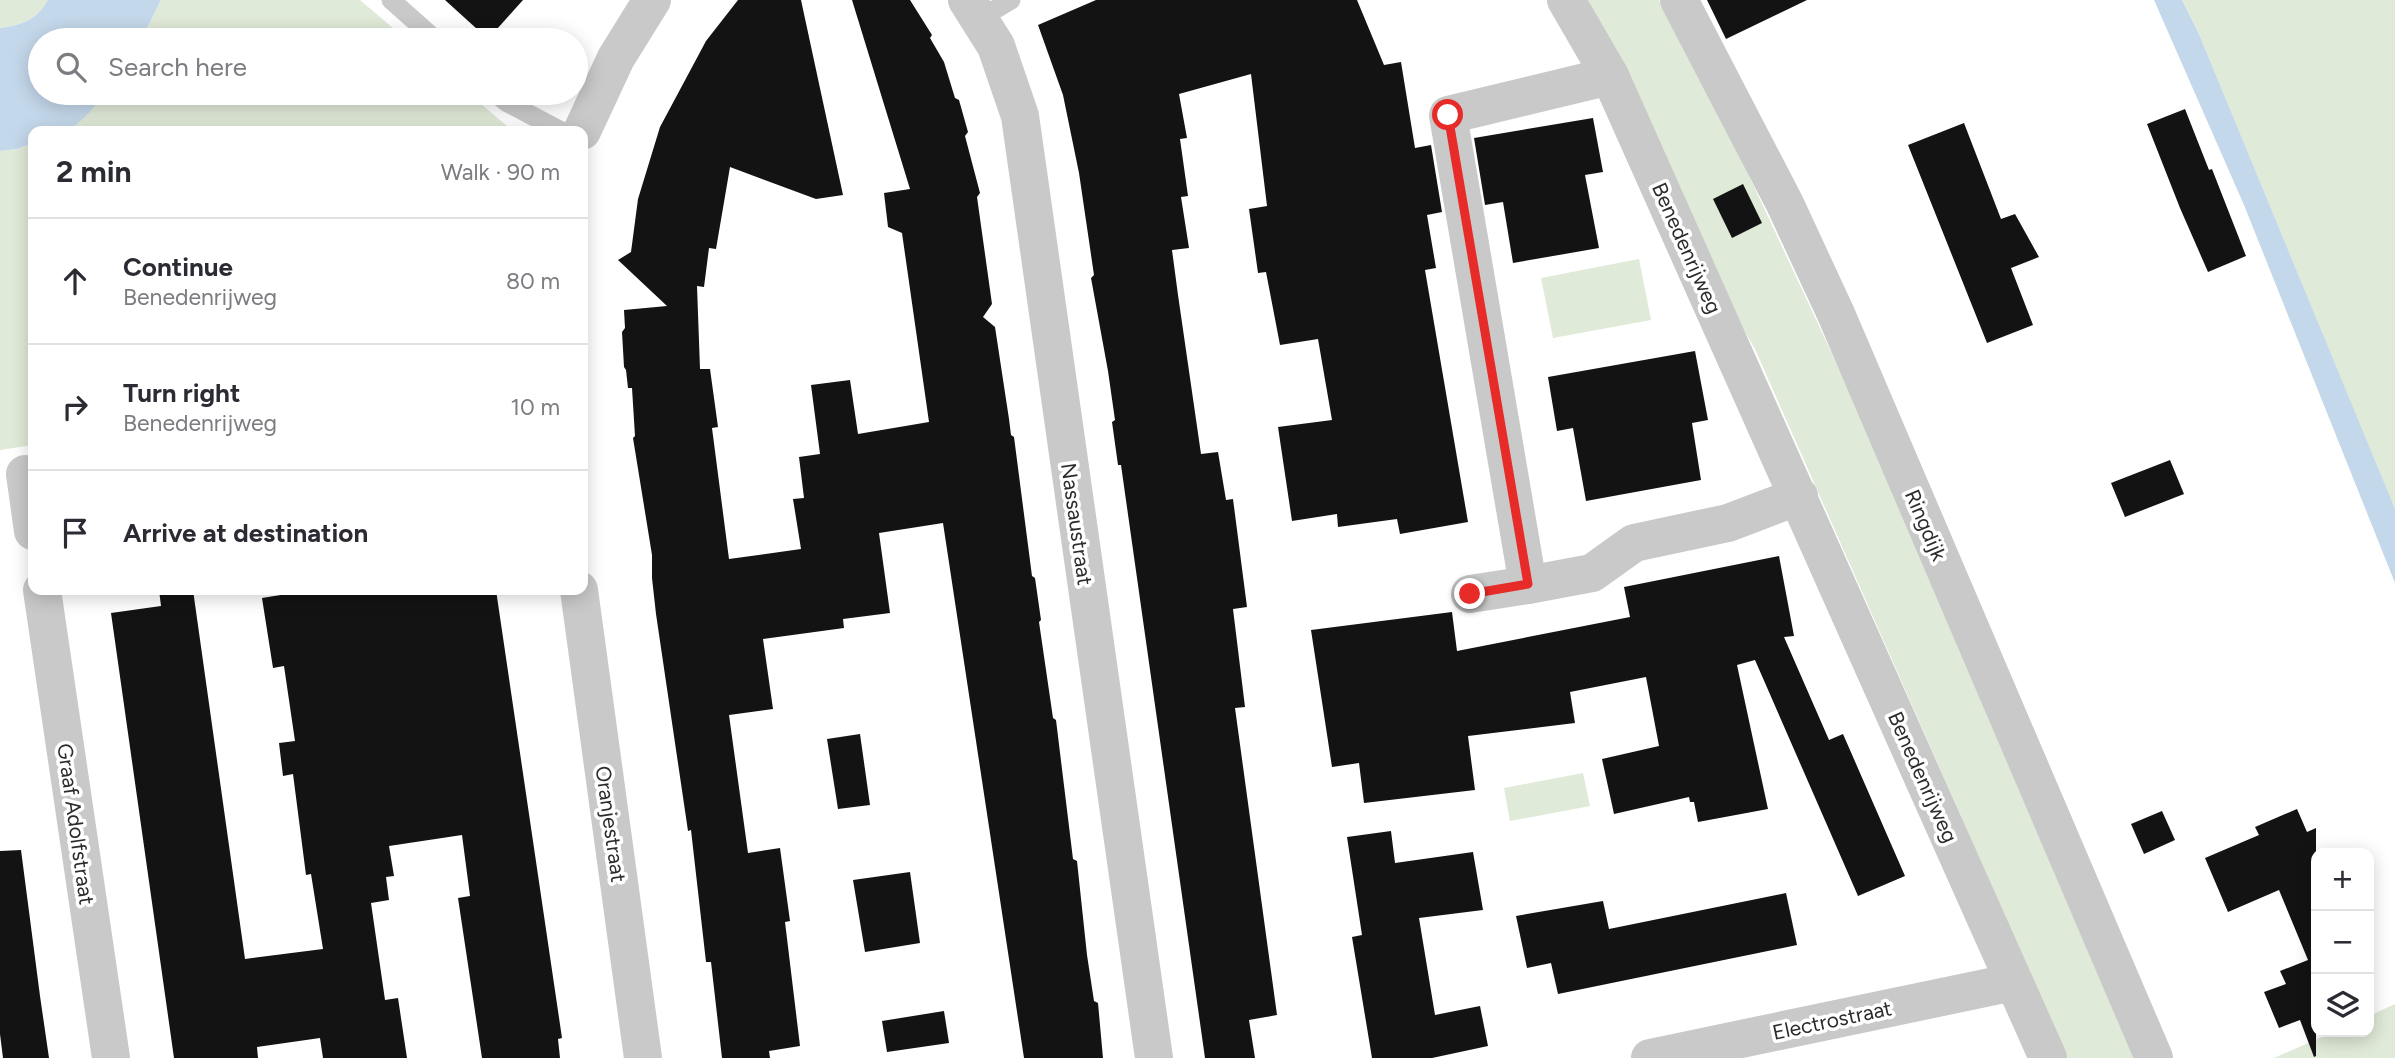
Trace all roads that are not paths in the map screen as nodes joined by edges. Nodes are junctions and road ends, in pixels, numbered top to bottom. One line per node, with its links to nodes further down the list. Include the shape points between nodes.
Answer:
1 (391, 0): 7 (lane)
2 (652, 0): 11 (street, via 616,58)
3 (1012, 0): 6 (lane)
4 (1566, 0): 8 (street, Benedenrijweg)
5 (1679, 0): 25 (street, Ringdijk, via 1785,204 1836,314)
6 (973, 9): 22 (street, Nassaustraat, via 996,46 1020,117)
7 (422, 28)
8 (1611, 76): 13 (street, Benedenrijweg); 15 (street, via 1448,115)
9 (512, 105): 10 (lane)
10 (552, 126)
11 (584, 126)
12 (19, 474): 14 (street)
13 (1798, 496): 15 (street, via 1728,523 1634,543 1592,573); 19 (street, Benedenrijweg)
14 (28, 511)
15 (1528, 584): 16 (street)
16 (1470, 594)
17 (43, 595): 20 (street, Graaf Adolfstraat)
18 (580, 595): 21 (street, Oranjestraat)
19 (2014, 982): 23 (street, Electrostraat); 24 (street, Benedenrijweg)
20 (111, 1058)
21 (643, 1058)
22 (1154, 1058)
23 (1650, 1058)
24 (2048, 1058)
25 (2154, 1058)

